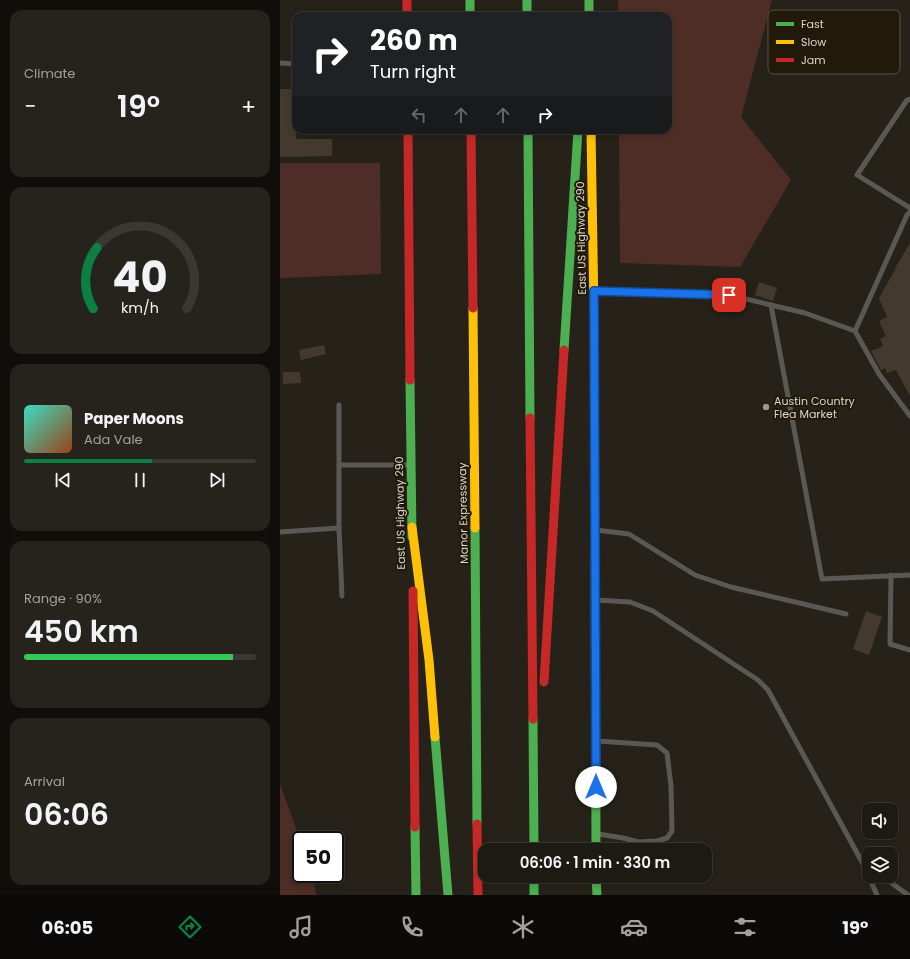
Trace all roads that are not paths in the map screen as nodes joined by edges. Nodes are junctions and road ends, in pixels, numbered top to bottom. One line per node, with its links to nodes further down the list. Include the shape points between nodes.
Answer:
1 (407, 0): 5 (main road)
2 (470, 0): 6 (main road)
3 (526, 0): 7 (main road)
4 (589, 0): 8 (main road)
5 (407, 12)
6 (470, 12)
7 (527, 12)
8 (589, 12)
9 (280, 63): 10 (lane)
10 (292, 64)
11 (910, 99): 17 (lane, via 857,174)
12 (408, 134): 25 (main road, East US Highway 290)
13 (471, 134): 48 (main road, Manor Expressway)
14 (528, 134): 37 (main road)
15 (578, 134): 37 (main road, via 543,692)
16 (591, 134): 19 (main road, East US Highway 290)
17 (910, 208)
18 (910, 212): 21 (lane)
19 (594, 291): 20 (lane, via 729,295); 28 (main road, East US Highway 290)
20 (771, 305): 21 (lane, via 805,313); 30 (lane, via 822,578)
21 (855, 331): 23 (lane, via 879,374)
22 (339, 405): 24 (lane)
23 (910, 416)
24 (339, 465): 25 (lane); 27 (lane)
25 (411, 465): 26 (main road, East US Highway 290)
26 (412, 527): 46 (main road, East US Highway 290); 47 (main road, via 429,660)
27 (339, 528): 29 (lane); 32 (lane)
28 (595, 530): 33 (main road, East US Highway 290); 34 (lane, via 629,534 695,575 732,587)
29 (280, 532)
30 (891, 575): 31 (lane); 35 (lane, via 890,644)
31 (910, 575)
32 (342, 596)
33 (595, 600): 36 (main road, East US Highway 290); 41 (lane, via 630,602 653,611 758,680 768,690)
34 (846, 614)
35 (910, 650)
36 (596, 741): 38 (main road, East US Highway 290); 38 (lane, via 657,745 667,753 672,831 667,838 638,842)
37 (533, 750): 39 (main road)
38 (596, 834): 40 (main road, East US Highway 290)
39 (534, 843)
40 (596, 843)
41 (862, 862)
42 (534, 883): 49 (main road)
43 (596, 883): 50 (main road)
44 (872, 883): 51 (lane)
45 (892, 883): 52 (lane)
46 (416, 895)
47 (448, 895)
48 (478, 895)
49 (534, 895)
50 (597, 895)
51 (877, 895)
52 (908, 895)

